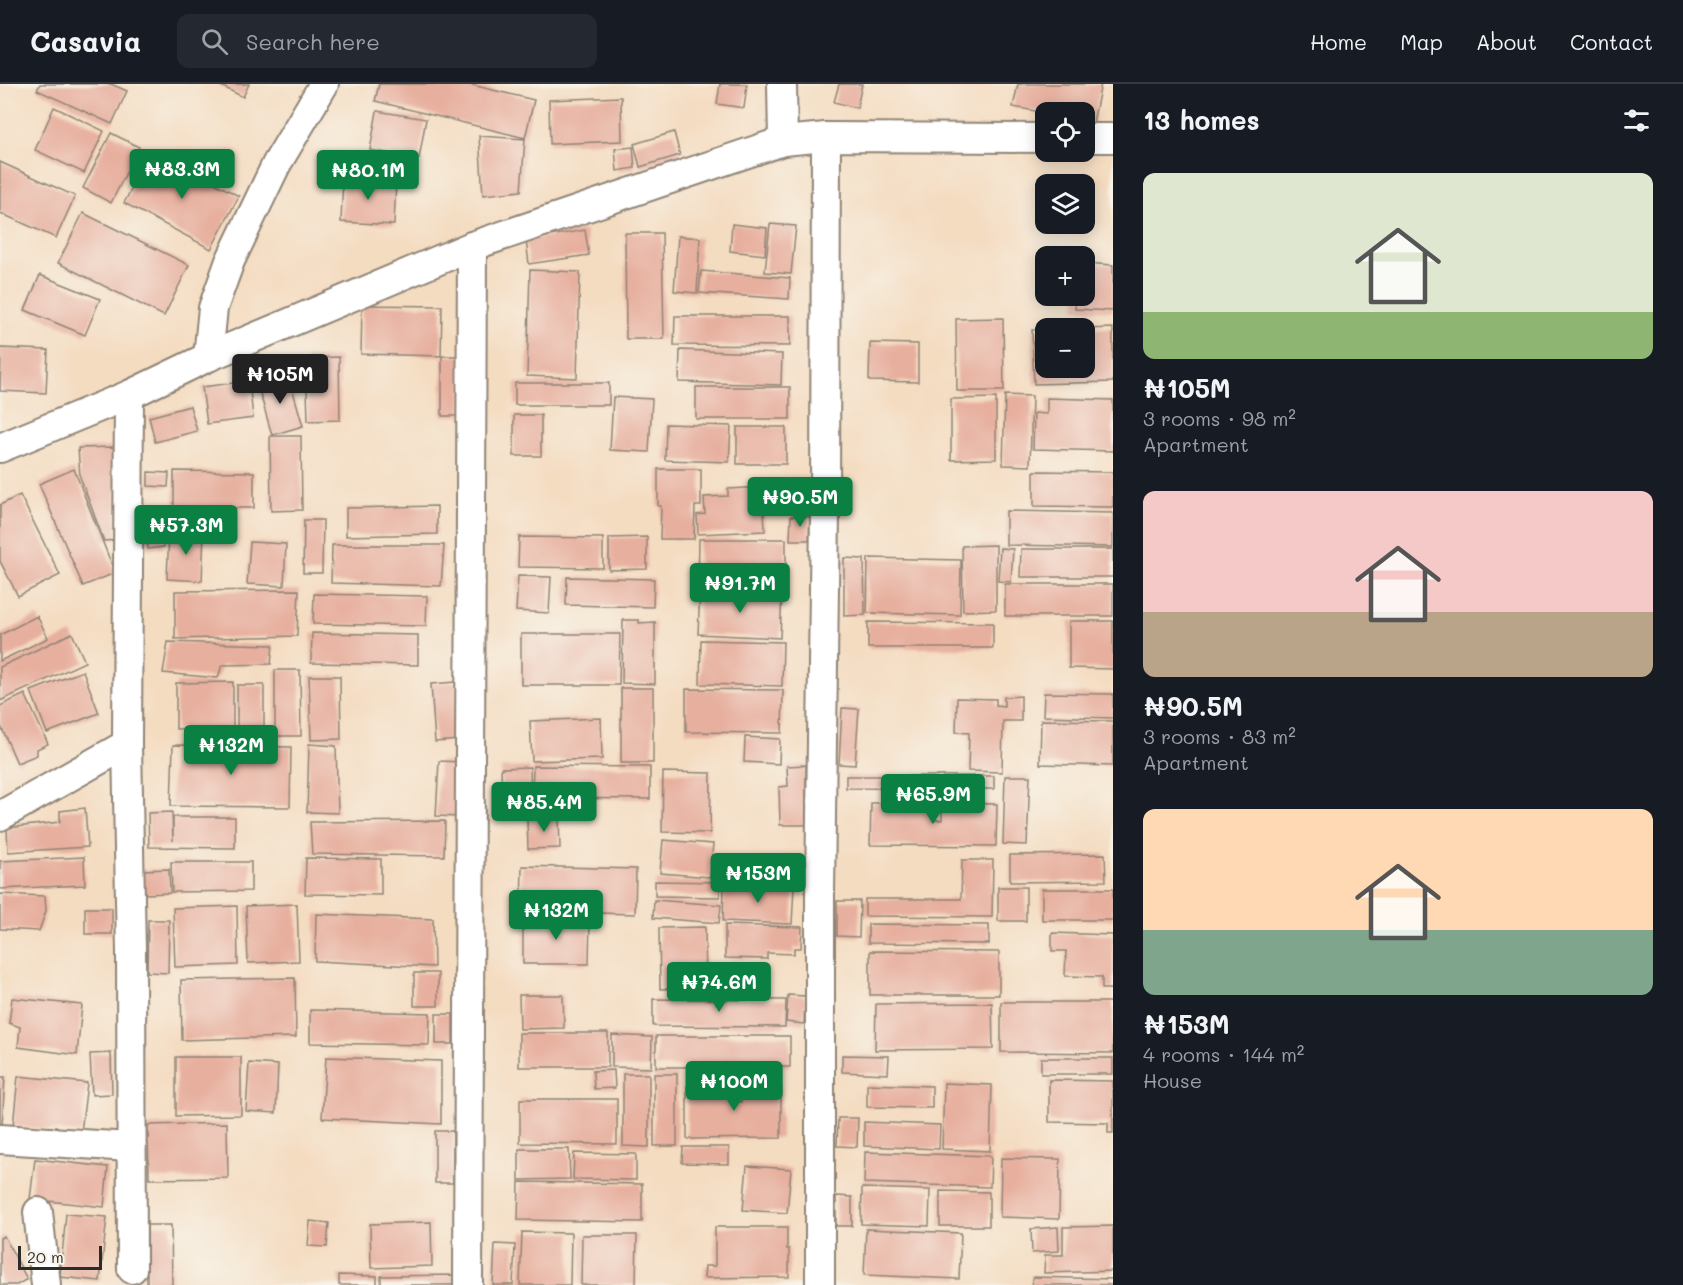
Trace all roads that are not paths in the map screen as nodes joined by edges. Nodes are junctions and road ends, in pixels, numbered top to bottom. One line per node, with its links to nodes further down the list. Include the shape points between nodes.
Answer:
1 (324, 84): 9 (street, via 276,165 230,261 213,308)
2 (782, 84): 7 (street)
3 (826, 137): 4 (street); 7 (street); 20 (street)
4 (1035, 138)
5 (1095, 138): 6 (street)
6 (1113, 138)
7 (783, 141): 8 (street)
8 (472, 246): 9 (street); 19 (street)
9 (208, 357): 10 (street)
10 (129, 395): 11 (street); 12 (street)
11 (0, 448)
12 (127, 744): 13 (street); 15 (street)
13 (0, 816)
14 (0, 1139): 15 (street)
15 (131, 1147): 17 (street)
16 (38, 1212): 18 (street)
17 (132, 1269)
18 (46, 1285)
19 (468, 1285)
20 (820, 1285)

